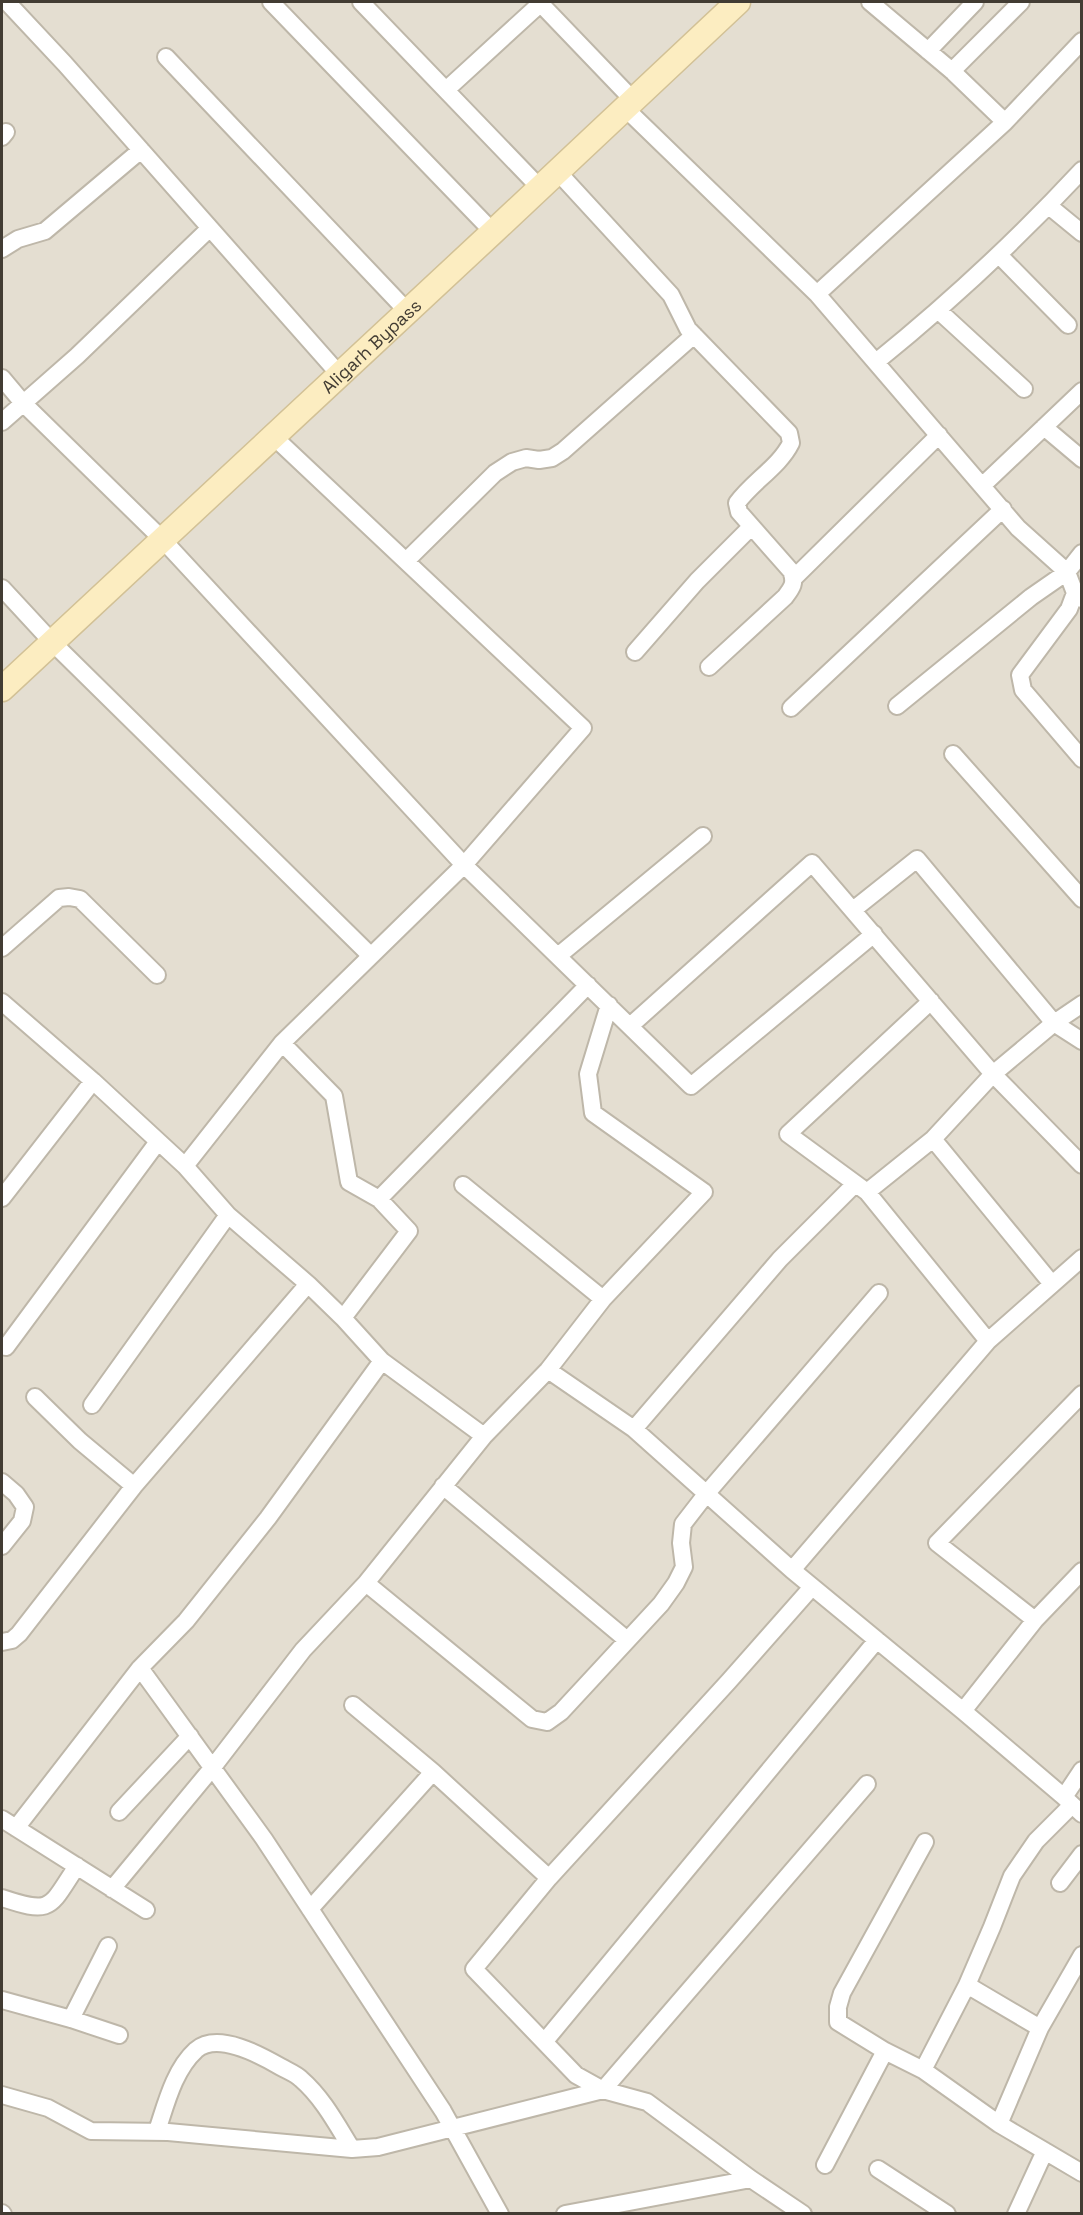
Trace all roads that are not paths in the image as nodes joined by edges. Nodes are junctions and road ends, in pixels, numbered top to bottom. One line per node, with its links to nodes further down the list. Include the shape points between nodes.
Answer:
1 (271, 2): 22 (street)
2 (361, 2): 13 (street)
3 (540, 2): 13 (street); 14 (street)
4 (738, 2): 14 (main road, Aligarh Bypass)
5 (870, 2): 10 (street)
6 (975, 2): 10 (street)
7 (1021, 2): 12 (street)
8 (7, 8): 16 (street)
9 (1082, 41): 15 (street)
10 (928, 51): 12 (street)
11 (166, 57): 27 (street)
12 (952, 71): 15 (street)
13 (446, 90): 19 (street)
14 (629, 104): 18 (main road, Aligarh Bypass); 26 (street)
15 (1005, 122): 26 (street)
16 (141, 150): 21 (street); 24 (street, via 45,231 18,239)
17 (1082, 170): 20 (street)
18 (557, 171): 19 (main road, Aligarh Bypass); 30 (street, via 671,295)
19 (539, 188): 22 (main road, Aligarh Bypass)
20 (1049, 206): 23 (street); 25 (street)
21 (210, 228): 32 (street); 36 (street)
22 (493, 232): 27 (main road, Aligarh Bypass)
23 (1082, 233)
24 (2, 249)
25 (999, 255): 28 (street); 29 (street)
26 (817, 294): 31 (street)
27 (407, 310): 32 (main road, Aligarh Bypass)
28 (939, 311): 31 (street); 34 (street)
29 (1068, 325)
30 (694, 335): 44 (street, via 789,433 791,443 786,454 737,503); 47 (street, via 563,451 552,458 512,462 495,473)
31 (876, 362): 39 (street)
32 (339, 374): 40 (main road, Aligarh Bypass)
33 (2, 378): 36 (street)
34 (1024, 389)
35 (1082, 391): 38 (street)
36 (23, 403): 37 (street); 45 (street)
37 (2, 422)
38 (1044, 428): 41 (street); 42 (street)
39 (939, 435): 42 (street); 49 (street)
40 (273, 436): 45 (main road, Aligarh Bypass); 47 (street)
41 (1082, 459)
42 (983, 485): 43 (street)
43 (1003, 509): 48 (street, via 1018,528); 57 (street)
44 (751, 527): 49 (street); 53 (street)
45 (164, 540): 52 (main road, Aligarh Bypass); 61 (street)
46 (1082, 553): 48 (street)
47 (406, 561): 61 (street, via 584,728)
48 (1067, 572): 51 (street); 56 (street)
49 (794, 578): 54 (street, via 785,597)
50 (2, 588): 52 (street)
51 (1078, 596): 59 (street, via 1020,675 1023,690)
52 (52, 642): 55 (main road, Aligarh Bypass); 66 (street)
53 (635, 652)
54 (709, 667)
55 (2, 689)
56 (897, 706)
57 (791, 708)
58 (953, 754): 62 (street)
59 (1082, 759)
60 (703, 836): 67 (street)
61 (464, 865): 66 (street); 67 (street)
62 (1082, 899)
63 (853, 910): 64 (street); 74 (street, via 917,859); 75 (street, via 812,862)
64 (874, 934): 70 (street); 75 (street, via 691,1086)
65 (2, 948): 68 (street, via 59,898 69,897 80,899)
66 (371, 956): 77 (street)
67 (558, 956): 69 (street)
68 (158, 975)
69 (588, 985): 73 (street); 87 (street)
70 (931, 1001): 78 (street); 85 (street, via 788,1134)
71 (2, 1002): 79 (street)
72 (1082, 1004): 74 (street)
73 (609, 1005): 75 (street); 93 (street, via 588,1074 593,1113 704,1192)
74 (1054, 1023): 76 (street); 78 (street)
75 (630, 1026)
76 (1082, 1041)
77 (282, 1043): 83 (street); 87 (street, via 334,1096 349,1182)
78 (993, 1074): 80 (street); 82 (street)
79 (93, 1081): 81 (street); 86 (street)
80 (933, 1138): 85 (street); 91 (street)
81 (158, 1143): 83 (street); 96 (street)
82 (1082, 1165)
83 (185, 1166): 88 (street)
84 (464, 1185): 93 (street)
85 (861, 1188): 95 (street); 102 (street, via 780,1259)
86 (4, 1189)
87 (379, 1199): 94 (street, via 409,1231)
88 (228, 1215): 90 (street); 101 (street)
89 (1082, 1258): 91 (street)
90 (308, 1284): 94 (street); 105 (street)
91 (1052, 1284): 95 (street)
92 (879, 1293): 107 (street)
93 (603, 1299): 98 (street)
94 (343, 1318): 97 (street)
95 (988, 1341): 109 (street)
96 (6, 1347)
97 (382, 1361): 103 (street); 117 (street, via 268,1518 186,1621)
98 (548, 1370): 102 (street); 103 (street)
99 (1082, 1394): 113 (street, via 937,1543)
100 (35, 1397): 105 (street)
101 (92, 1405)
102 (634, 1429): 107 (street)
103 (484, 1436): 106 (street)
104 (2, 1482): 108 (street, via 25,1508 22,1521)
105 (134, 1486): 116 (street, via 19,1634)
106 (443, 1486): 111 (street); 114 (street)
107 (707, 1492): 109 (street); 114 (street, via 684,1524 684,1567 676,1583)
108 (2, 1546)
109 (792, 1570): 112 (street)
110 (1082, 1570): 113 (street)
111 (366, 1583): 114 (street, via 539,1721 547,1722 561,1712); 121 (street, via 303,1650)
112 (812, 1587): 115 (street); 132 (street)
113 (1035, 1620): 119 (street)
114 (627, 1640)
115 (877, 1640): 119 (street); 145 (street)
116 (2, 1642)
117 (140, 1668): 120 (street); 128 (street)
118 (353, 1705): 123 (street)
119 (963, 1711): 125 (street)
120 (190, 1736): 121 (street); 126 (street)
121 (213, 1767): 134 (street); 136 (street)
122 (1082, 1770): 125 (street)
123 (433, 1772): 132 (street); 136 (street)
124 (867, 1784): 148 (street)
125 (1073, 1805): 140 (street, via 1036,1841 1012,1876)
126 (118, 1812)
127 (2, 1819): 128 (street)
128 (16, 1828): 131 (street)
129 (925, 1842): 146 (street, via 837,2007 837,2022)
130 (1082, 1854): 133 (street)
131 (77, 1866): 134 (street); 135 (street, via 48,1906 22,1905)
132 (549, 1878): 145 (street, via 474,1969)
133 (1060, 1883)
134 (112, 1889): 137 (street)
135 (2, 1898)
136 (310, 1909): 151 (street)
137 (146, 1910)
138 (108, 1946): 142 (street)
139 (1082, 1955): 143 (street)
140 (967, 1985): 143 (street); 147 (street)
141 (2, 2000): 142 (street)
142 (71, 2019): 144 (street)
143 (1040, 2028): 150 (street)
144 (118, 2036)
145 (544, 2041): 148 (street, via 576,2075)
146 (885, 2051): 147 (street); 155 (street)
147 (923, 2070): 150 (street)
148 (603, 2090): 151 (street); 158 (street, via 647,2102)
149 (2, 2095): 152 (street, via 48,2108 91,2130)
150 (999, 2124): 154 (street)
151 (451, 2127): 153 (street, via 378,2147); 159 (street)
152 (157, 2131): 153 (street); 153 (street, via 186,2061 199,2048 235,2045 300,2078 328,2110)
153 (352, 2149)
154 (1045, 2151): 157 (street); 163 (street)
155 (825, 2165)
156 (878, 2169): 162 (street)
157 (1082, 2173)
158 (751, 2179): 160 (street); 161 (street)
159 (500, 2214)
160 (565, 2214)
161 (803, 2214)
162 (947, 2214)
163 (1016, 2214)

